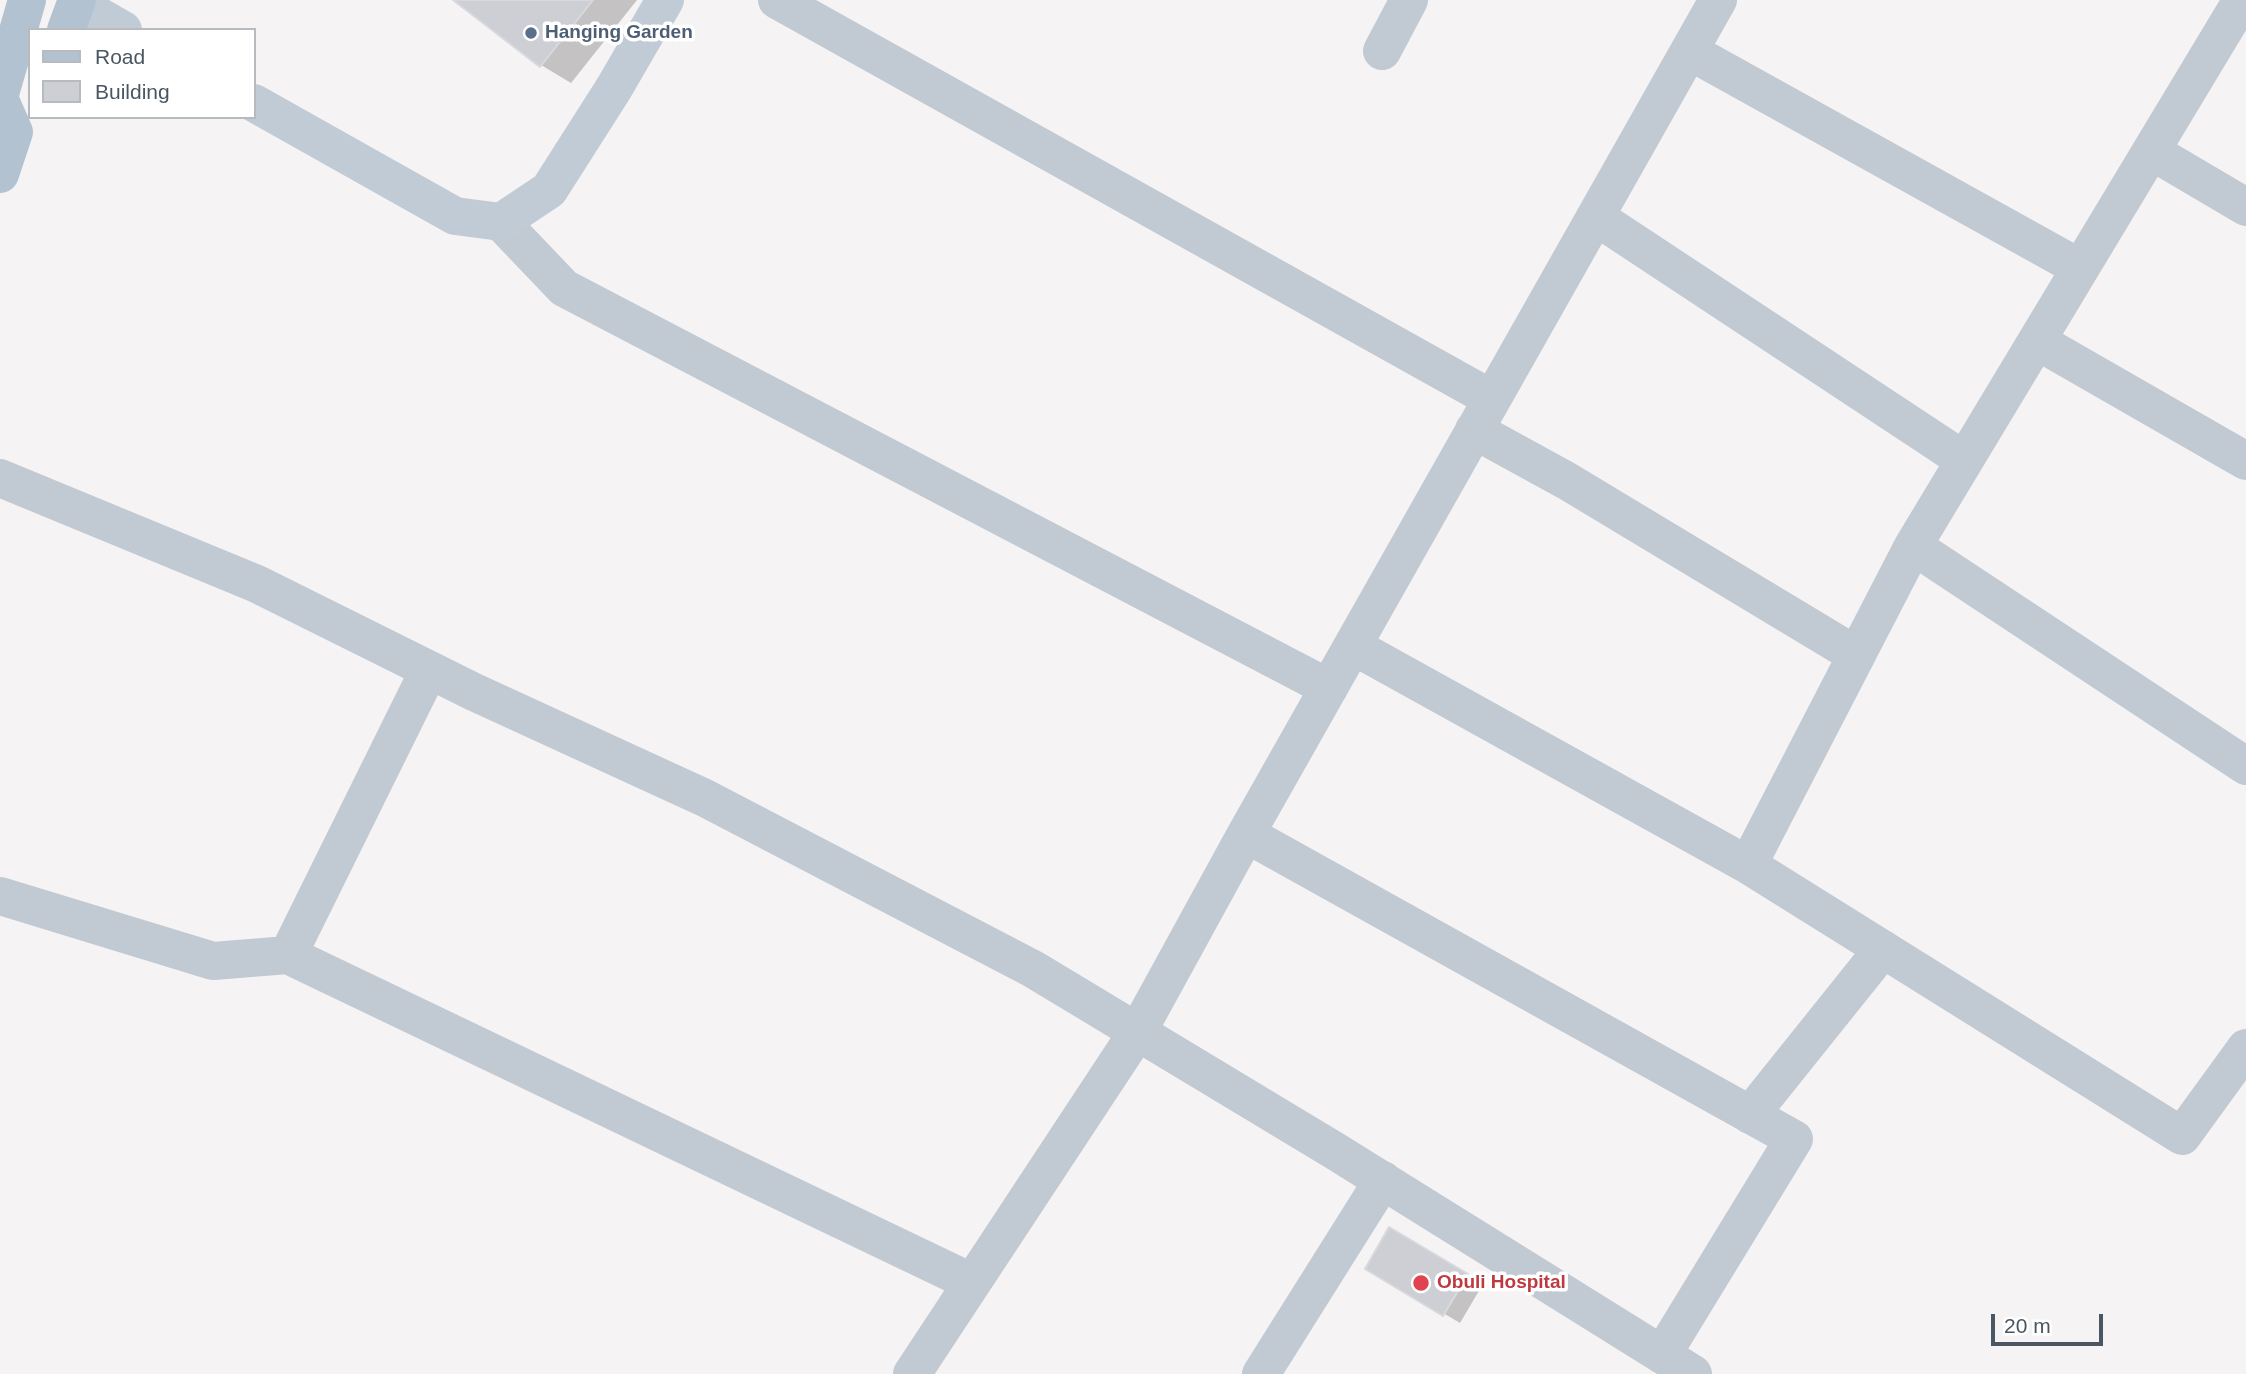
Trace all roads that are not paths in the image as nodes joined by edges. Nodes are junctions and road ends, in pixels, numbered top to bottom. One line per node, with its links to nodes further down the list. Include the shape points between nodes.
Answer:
1 (666, 0): 18 (street, via 549,190)
2 (777, 0): 21 (street)
3 (1409, 0): 9 (street)
4 (1718, 0): 10 (street)
5 (2242, 0): 14 (street)
6 (73, 11): 7 (street)
7 (118, 28)
8 (18, 36): 11 (main road)
9 (1381, 51)
10 (1689, 51): 17 (street); 19 (street)
11 (0, 94)
12 (0, 100): 15 (main road, via 14,132)
13 (256, 104): 18 (street, via 454,216)
14 (2151, 151): 16 (street); 19 (street)
15 (0, 174)
16 (2246, 207)
17 (1595, 217): 21 (street); 22 (street)
18 (501, 222): 29 (street, via 564,288)
19 (2080, 268): 20 (street)
20 (2037, 341): 22 (street); 23 (street)
21 (1483, 414): 26 (street); 27 (street, via 1567,481)
22 (1964, 460): 25 (street)
23 (2246, 461)
24 (0, 478): 28 (street, via 257,584)
25 (1913, 545): 27 (street); 30 (street)
26 (1353, 646): 29 (street); 32 (street)
27 (1856, 655): 32 (street)
28 (429, 670): 35 (street); 36 (street, via 705,798 1033,969)
29 (1329, 688): 31 (street)
30 (2246, 766)
31 (1246, 834): 36 (street); 38 (street)
32 (1748, 865): 34 (street)
33 (0, 897): 35 (street, via 213,961)
34 (1882, 949): 37 (street, via 2182,1136); 38 (street)
35 (288, 955): 40 (street)
36 (1138, 1031): 39 (street); 40 (street)
37 (2246, 1048)
38 (1750, 1115): 41 (street, via 1794,1139)
39 (1383, 1180): 41 (street); 43 (street)
40 (971, 1282): 42 (street)
41 (1678, 1364)
42 (912, 1374)
43 (1261, 1374)

